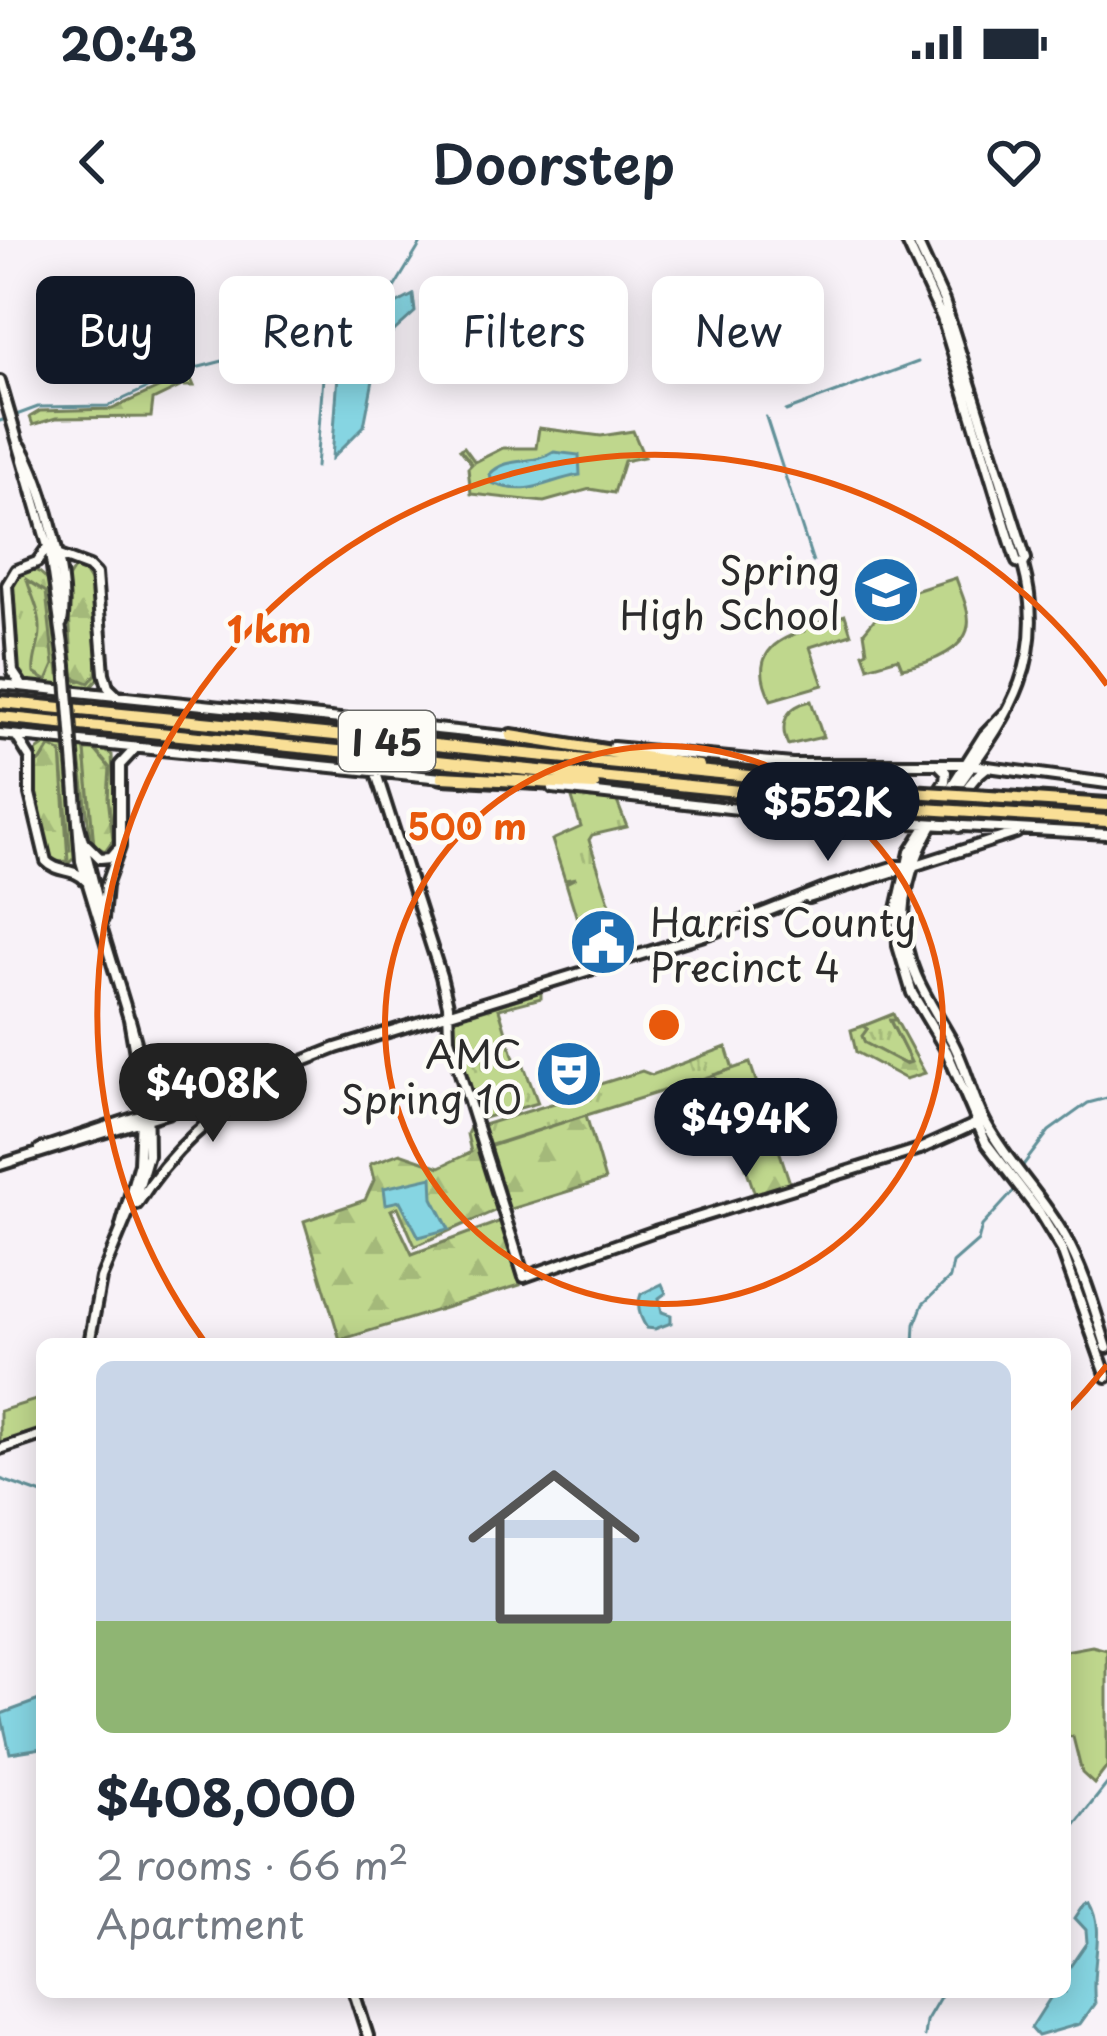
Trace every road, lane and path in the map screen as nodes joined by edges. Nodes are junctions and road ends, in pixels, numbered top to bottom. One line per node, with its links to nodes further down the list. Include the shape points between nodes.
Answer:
1 (906, 240): 4 (main road)
2 (916, 240): 4 (main road, via 937,280)
3 (0, 381): 5 (main road)
4 (973, 406): 18 (main road, via 1026,559 1034,623 1020,685)
5 (44, 518): 6 (main road); 7 (main road)
6 (48, 545): 8 (main road); 10 (main road)
7 (56, 554): 9 (main road); 10 (main road)
8 (31, 564): 10 (main road); 11 (main road, via 7,585)
9 (78, 564): 10 (main road); 12 (main road, via 97,579)
10 (58, 587): 40 (main road, bridge)
11 (12, 662): 13 (main road); 14 (main road)
12 (104, 674): 15 (main road); 16 (main road)
13 (0, 683): 14 (main road)
14 (28, 687): 15 (main road)
15 (81, 692): 16 (main road)
16 (118, 696): 22 (main road)
17 (0, 703): 35 (highway, I 45)
18 (1004, 713): 24 (main road); 30 (main road)
19 (0, 718): 37 (highway, I 45)
20 (0, 734): 21 (main road)
21 (16, 736): 23 (main road); 27 (main road)
22 (511, 736): 29 (main road, via 792,764); 35 (highway)
23 (51, 740): 25 (main road); 27 (main road)
24 (990, 740): 30 (main road); 32 (main road)
25 (101, 745): 26 (main road); 28 (main road)
26 (140, 748): 28 (main road); 33 (main road)
27 (30, 758): 51 (main road, via 42,852 53,868)
28 (119, 765): 46 (main road)
29 (938, 765): 30 (main road); 41 (main road, via 945,781)
30 (969, 765): 31 (main road); 42 (main road)
31 (987, 767): 32 (main road); 43 (main road, via 952,814)
32 (999, 768): 36 (main road)
33 (376, 773): 34 (main road); 59 (main road)
34 (442, 778): 37 (highway); 41 (main road)
35 (773, 780): 38 (highway, I 45, bridge)
36 (1107, 783)
37 (732, 793): 39 (highway, I 45, bridge)
38 (1107, 805)
39 (1107, 821)
40 (78, 822): 47 (main road); 49 (main road)
41 (911, 824): 42 (main road); 48 (main road)
42 (930, 826): 43 (main road); 48 (main road); 50 (main road)
43 (959, 827): 44 (main road)
44 (1030, 830): 45 (main road); 50 (main road)
45 (1107, 834)
46 (120, 837): 47 (main road, via 105,858); 56 (main road)
47 (85, 841): 56 (main road)
48 (914, 844): 50 (main road)
49 (80, 851): 51 (main road); 53 (main road)
50 (908, 867): 52 (main road); 54 (main road); 55 (main road); 58 (main road, via 904,932)
51 (67, 870): 53 (main road)
52 (889, 876): 54 (main road); 55 (main road)
53 (86, 881): 57 (main road)
54 (900, 884): 58 (main road, via 898,946)
55 (807, 898): 59 (main road)
56 (103, 919): 57 (main road)
57 (104, 934): 60 (main road)
58 (916, 992): 66 (main road)
59 (447, 1014): 61 (main road); 66 (main road, via 524,1277 926,1147)
60 (129, 1019): 62 (main road); 65 (main road)
61 (290, 1068): 63 (main road); 72 (main road, via 198,1129)
62 (149, 1094): 64 (main road); 65 (main road)
63 (196, 1101): 64 (main road); 65 (main road)
64 (164, 1107): 65 (main road)
65 (147, 1116): 67 (main road); 68 (main road); 69 (main road); 72 (main road, via 148,1155)
66 (980, 1122): 71 (main road)
67 (130, 1125): 68 (main road); 69 (main road)
68 (143, 1137): 73 (main road)
69 (35, 1154): 70 (main road)
70 (0, 1165)
71 (1024, 1186): 75 (main road, via 1074,1253); 76 (main road, via 1069,1265)
72 (131, 1208): 73 (main road)
73 (121, 1226): 74 (main road)
74 (90, 1338)
75 (1107, 1348)
76 (1107, 1377)
77 (36, 1437): 78 (main road)
78 (0, 1449)
79 (356, 1998): 80 (main road)
80 (368, 2036)

